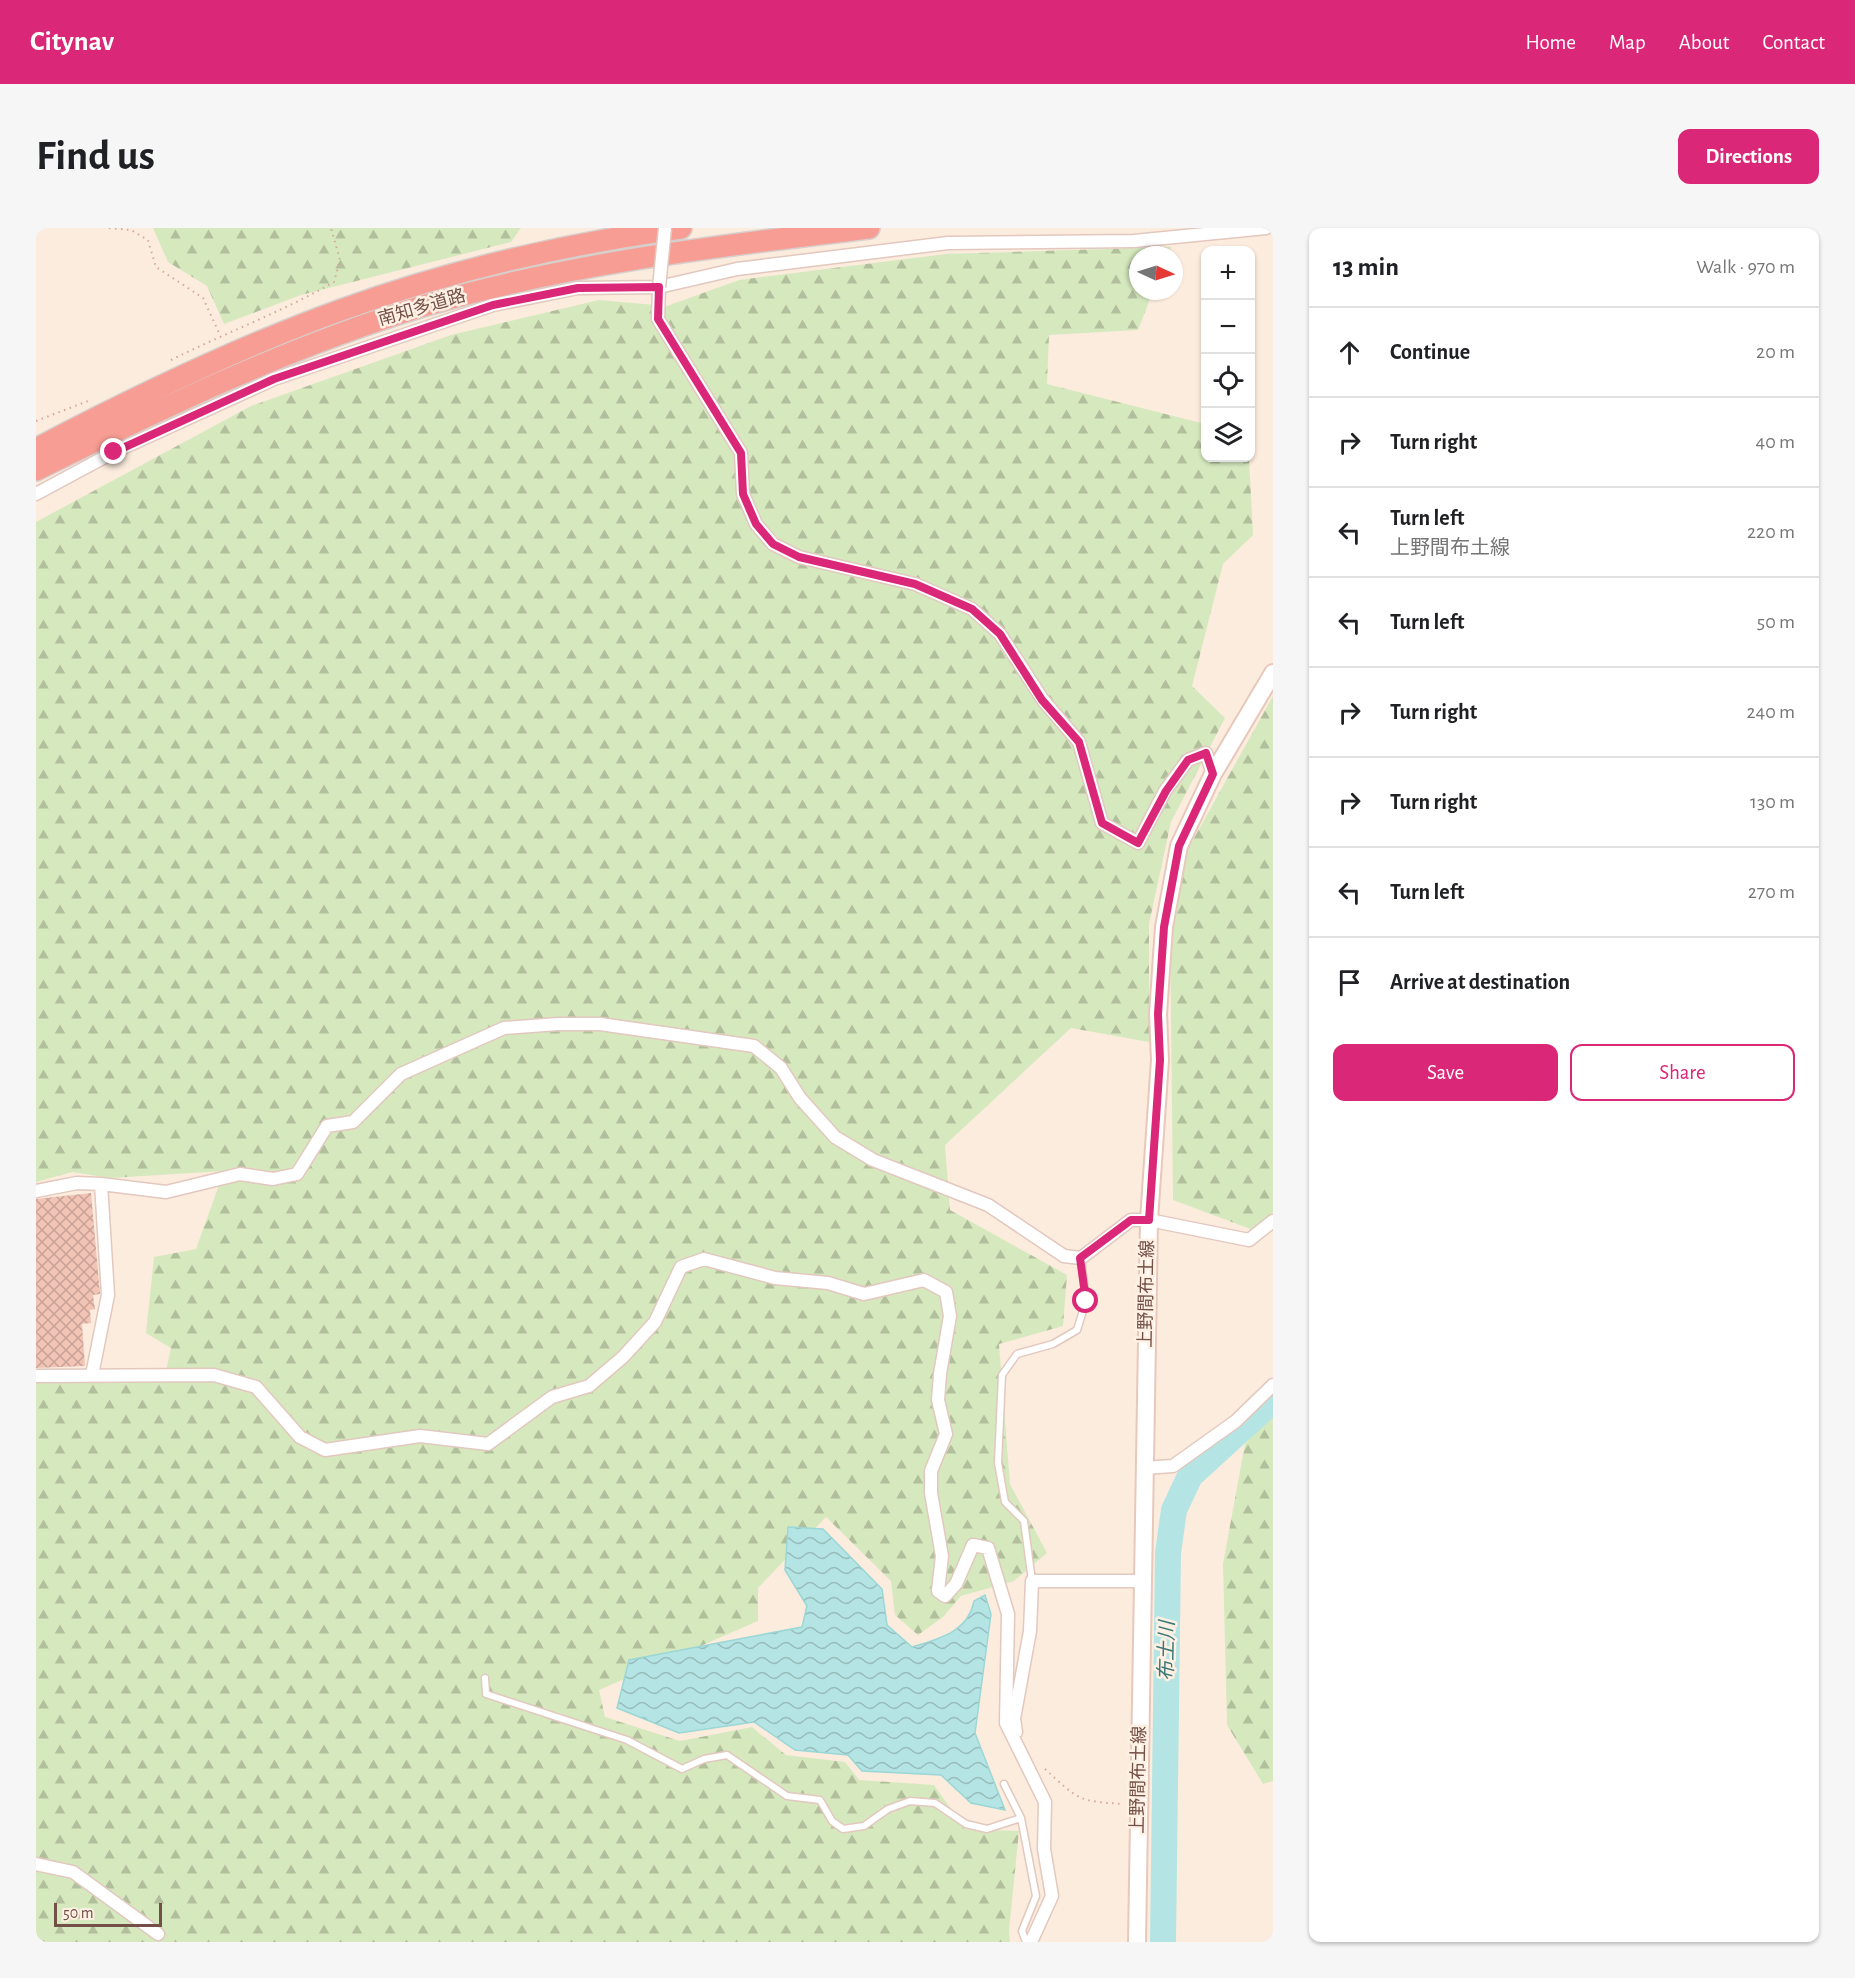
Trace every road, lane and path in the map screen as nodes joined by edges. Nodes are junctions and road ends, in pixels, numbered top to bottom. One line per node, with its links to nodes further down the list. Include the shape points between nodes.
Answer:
1 (109, 228): 2 (path, via 131,230 148,240 156,267 203,298 220,335 301,302 334,282 340,260)
2 (331, 228)
3 (665, 228): 7 (street, bridge)
4 (681, 228): 8 (highway, 南知多道路, via 508,261 421,283 341,310 187,373)
5 (869, 228): 9 (highway, 南知多道路, via 721,245 580,268 424,306 346,331 195,392)
6 (1266, 228): 7 (street, via 1134,241 948,243 737,269)
7 (659, 287): 10 (street, via 578,288 482,309 274,379 114,452); 12 (street, via 658,319 741,453 743,494 756,524 773,544 799,557 915,584 972,609 1000,634 1042,700 1079,742 1102,823 1138,843 1188,760 1206,753)
8 (36, 449)
9 (36, 470)
10 (36, 494)
11 (1273, 673): 12 (main road, 上野間布土線)
12 (1213, 774): 15 (main road, 上野間布土線, via 1179,846 1164,927)
13 (101, 1184): 14 (street); 17 (street, via 166,1192 240,1173 273,1179 297,1174 327,1126 353,1122 401,1074 504,1028 600,1024 754,1046 781,1068 835,1137 873,1160 988,1205 1064,1256); 18 (street, via 108,1295)
14 (36, 1191)
15 (1149, 1220): 16 (street, via 1249,1240); 17 (street, via 1131,1220); 21 (main road, 上野間布土線)
16 (1273, 1221)
17 (1080, 1258): 22 (lane, via 1086,1301 1077,1330 1053,1344 1017,1354 1002,1375 998,1463 1005,1502 1024,1521)
18 (92, 1375): 19 (street); 25 (street, via 214,1375 256,1387 300,1437 325,1450 420,1436 488,1444 552,1396 589,1386 623,1357 655,1322 681,1267 704,1259 776,1278 828,1283 864,1294 924,1280 946,1292 950,1316 938,1400 946,1434 931,1472 942,1556 938,1591 945,1596 956,1584 973,1545 988,1548 1008,1614 1006,1724)
19 (36, 1376)
20 (1273, 1385): 21 (street, via 1236,1421 1173,1466)
21 (1143, 1468): 23 (main road, 上野間布土線)
22 (1032, 1581): 23 (street); 25 (street, via 1030,1631 1014,1719)
23 (1141, 1581): 28 (main road, 上野間布土線)
24 (485, 1677): 29 (lane, via 486,1694 627,1740 682,1769 704,1759 727,1755 787,1796 820,1800 832,1821 843,1829 864,1826 888,1809 910,1801 935,1803 966,1824 987,1829)
25 (1018, 1745): 32 (street, via 1045,1802 1044,1849 1052,1896)
26 (1043, 1767): 28 (path, via 1084,1801)
27 (1004, 1784): 29 (lane)
28 (1138, 1804): 33 (main road, 上野間布土線)
29 (1021, 1818): 32 (lane, via 1036,1896 1022,1932)
30 (36, 1864): 31 (street, via 73,1872)
31 (158, 1934)
32 (1029, 1942)
33 (1137, 1942)

